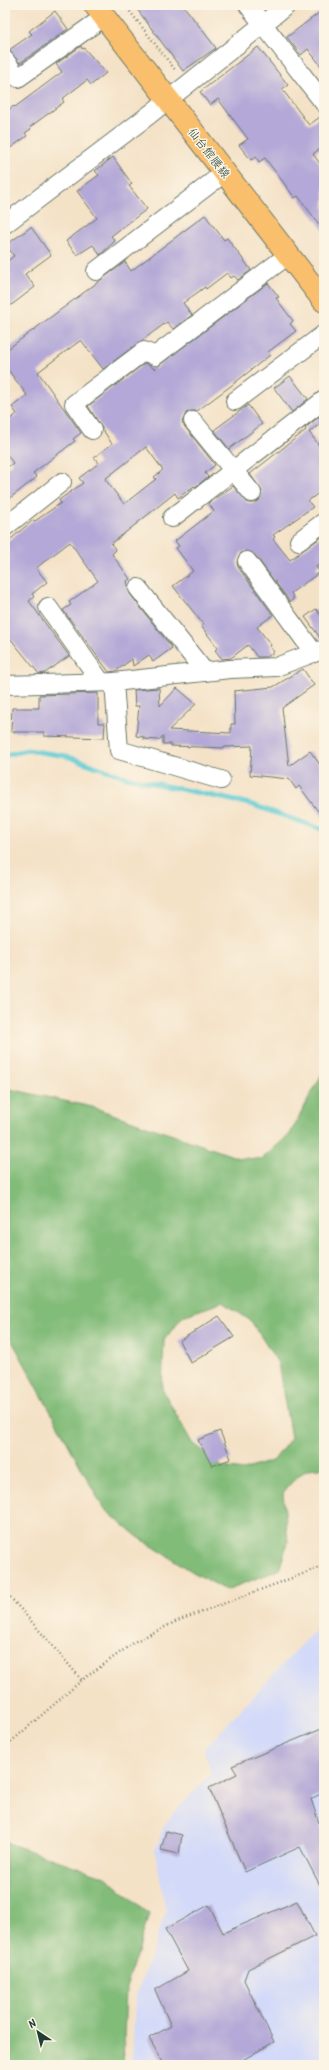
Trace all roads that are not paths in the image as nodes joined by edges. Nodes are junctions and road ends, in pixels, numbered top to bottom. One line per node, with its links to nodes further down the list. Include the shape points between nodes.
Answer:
1 (248, 5): 4 (street)
2 (287, 5): 4 (street)
3 (99, 11): 5 (street, via 18,78); 6 (main road, 仙台館腰線)
4 (263, 24): 6 (street); 7 (street)
5 (5, 60)
6 (168, 100): 8 (main road, 仙台館腰線); 9 (street)
7 (324, 103)
8 (224, 174): 10 (main road, 仙台館腰線); 11 (street)
9 (5, 224)
10 (288, 255): 12 (main road, 仙台館腰線); 17 (street, via 155,356 144,351 74,404)
11 (96, 271)
12 (324, 301)
13 (324, 334): 14 (street)
14 (235, 400)
15 (324, 400): 18 (street)
16 (193, 420): 18 (street)
17 (92, 430)
18 (234, 470): 20 (street); 21 (street)
19 (62, 482): 23 (street)
20 (252, 493)
21 (172, 518)
22 (324, 522): 24 (street)
23 (5, 527)
24 (299, 540)
25 (247, 561): 28 (street)
26 (138, 588): 29 (street)
27 (48, 607): 30 (street)
28 (319, 651): 29 (street, via 276,667)
29 (205, 672): 30 (street)
30 (108, 682): 31 (street); 32 (street, via 119,750)
31 (5, 685)
32 (221, 780)

